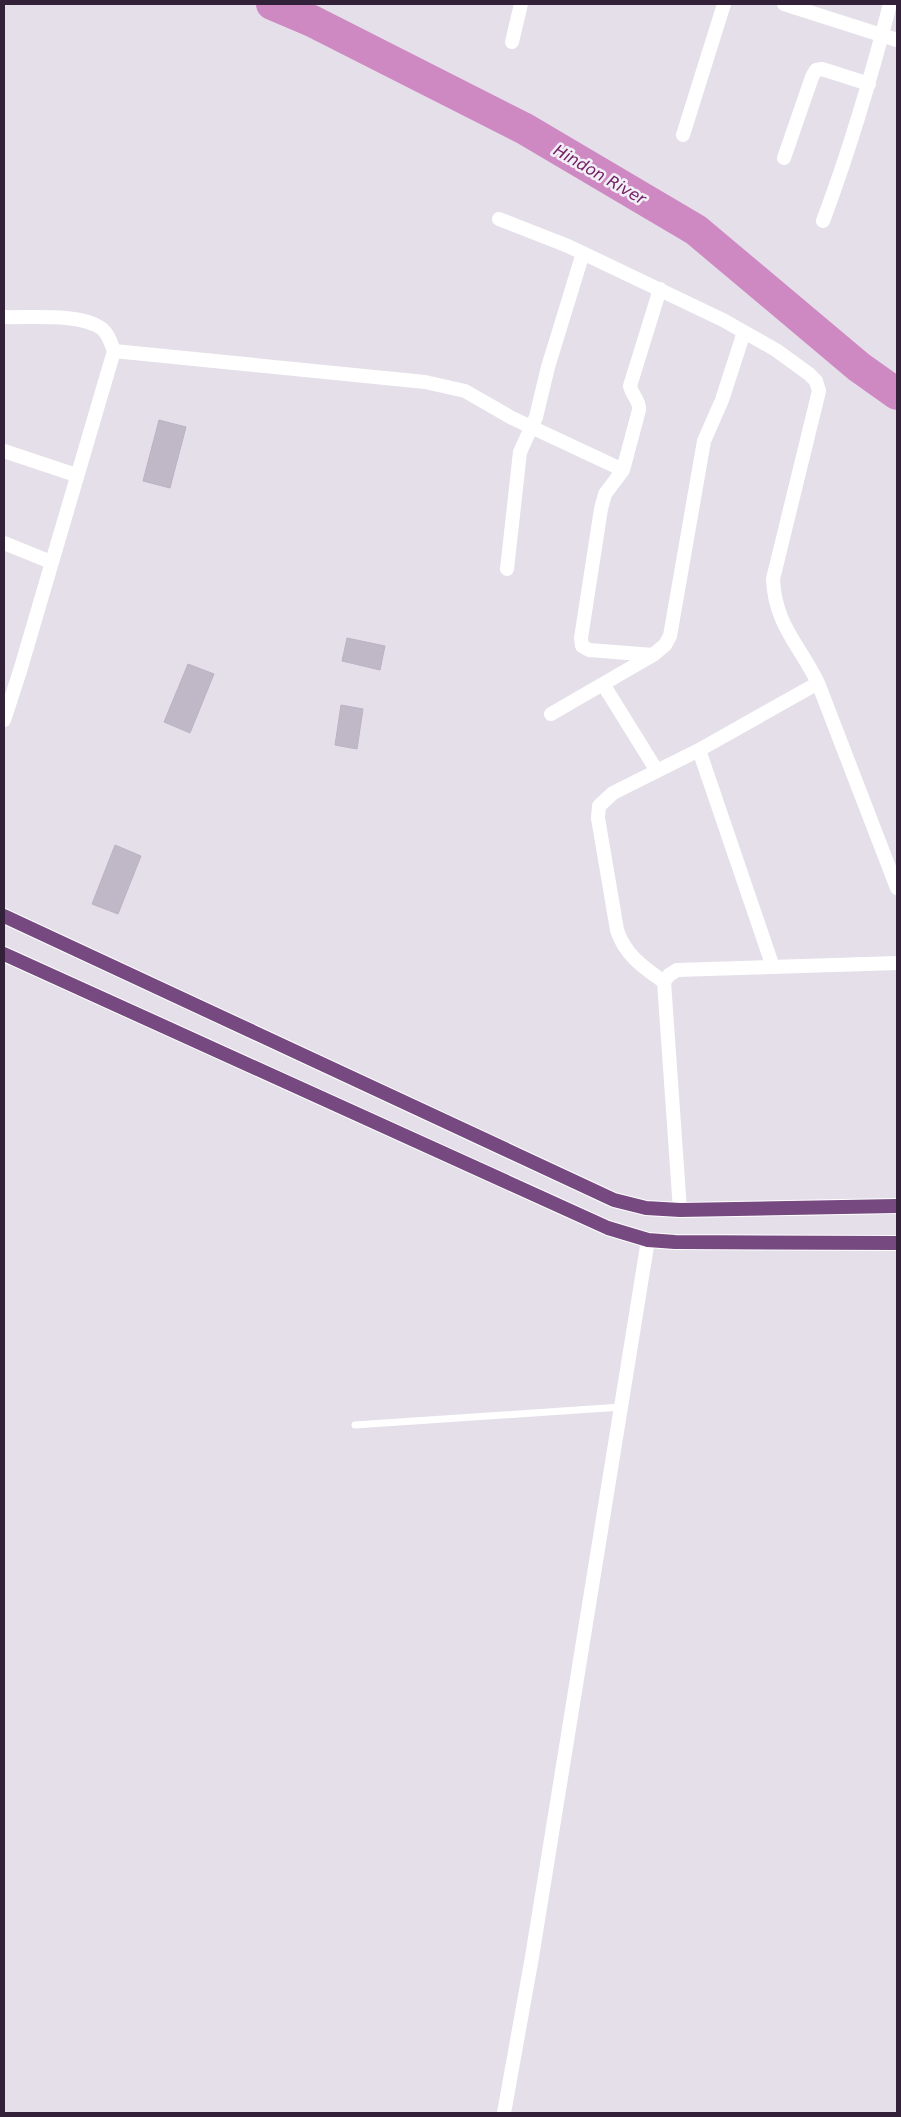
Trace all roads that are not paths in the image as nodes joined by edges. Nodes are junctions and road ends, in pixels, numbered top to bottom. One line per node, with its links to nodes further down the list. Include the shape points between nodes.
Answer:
1 (521, 4): 7 (street)
2 (724, 4): 9 (street)
3 (784, 4): 5 (street)
4 (890, 4): 5 (street)
5 (883, 35): 6 (street); 8 (street)
6 (897, 40)
7 (512, 42)
8 (869, 84): 10 (street, via 816,70); 12 (street, via 850,150)
9 (683, 135)
10 (784, 158)
11 (499, 219): 13 (street)
12 (823, 221)
13 (583, 253): 14 (street); 18 (street)
14 (660, 289): 16 (street); 20 (street, via 630,386 631,393 640,404)
15 (4, 317): 17 (street, via 84,320 102,328)
16 (744, 332): 25 (street, via 722,400 704,441 670,636); 26 (street, via 809,374 819,391 773,579 774,599 780,617)
17 (114, 352): 18 (street, via 425,382 465,392); 21 (street)
18 (531, 427): 20 (street); 24 (street, via 520,452)
19 (4, 451): 21 (street)
20 (623, 470): 25 (street, via 605,494 601,509 582,646 589,650)
21 (76, 475): 23 (street)
22 (4, 543): 23 (street)
23 (51, 562): 29 (street)
24 (507, 569)
25 (653, 655): 27 (street)
26 (818, 683): 30 (street); 32 (street)
27 (603, 684): 28 (street); 31 (street)
28 (551, 714)
29 (4, 720)
30 (700, 750): 31 (street); 36 (street)
31 (657, 771): 37 (street, via 605,798 599,806 598,818 622,944 640,964)
32 (897, 888)
33 (4, 916): 39 (highway, via 614,1200 646,1208)
34 (4, 954): 40 (highway, via 608,1228)
35 (897, 962): 36 (street)
36 (774, 967): 37 (street, via 677,970)
37 (664, 982): 39 (street)
38 (897, 1206): 39 (highway)
39 (680, 1210)
40 (648, 1240): 41 (highway); 42 (street)
41 (897, 1243)
42 (621, 1407): 43 (lane); 44 (street)
43 (355, 1425)
44 (504, 2113)

